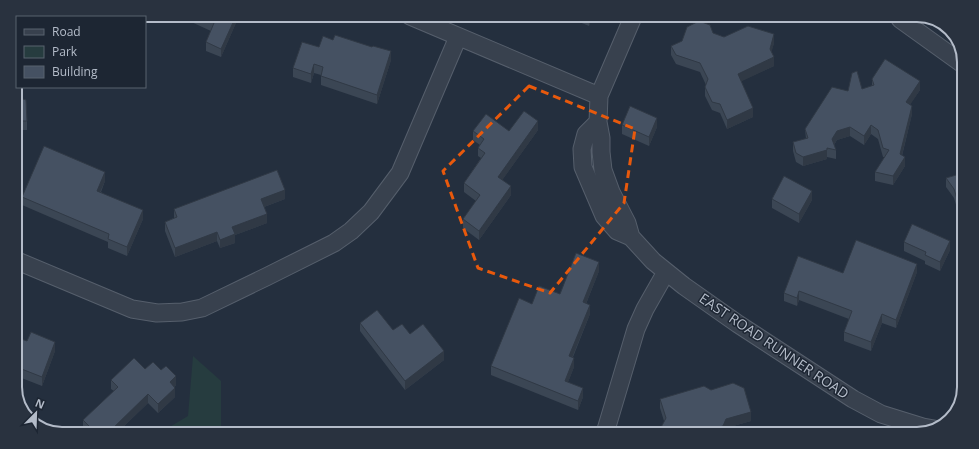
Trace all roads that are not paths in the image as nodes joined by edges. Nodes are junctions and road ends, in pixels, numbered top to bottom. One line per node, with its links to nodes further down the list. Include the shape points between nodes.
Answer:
1 (424, 22): 4 (street)
2 (631, 22): 6 (street)
3 (904, 22): 5 (street)
4 (458, 37): 6 (street); 7 (street, via 400,173 371,212 334,243 202,308 182,312 157,313 132,309)
5 (957, 60)
6 (599, 96): 8 (street, EAST ROAD RUNNER ROAD, via 598,122 586,134 582,149 583,167 604,216 617,231 631,237)
7 (22, 263)
8 (666, 272): 9 (street, EAST ROAD RUNNER ROAD, via 738,324 853,399 881,414); 10 (street, via 636,329)
9 (920, 426)
10 (607, 427)

